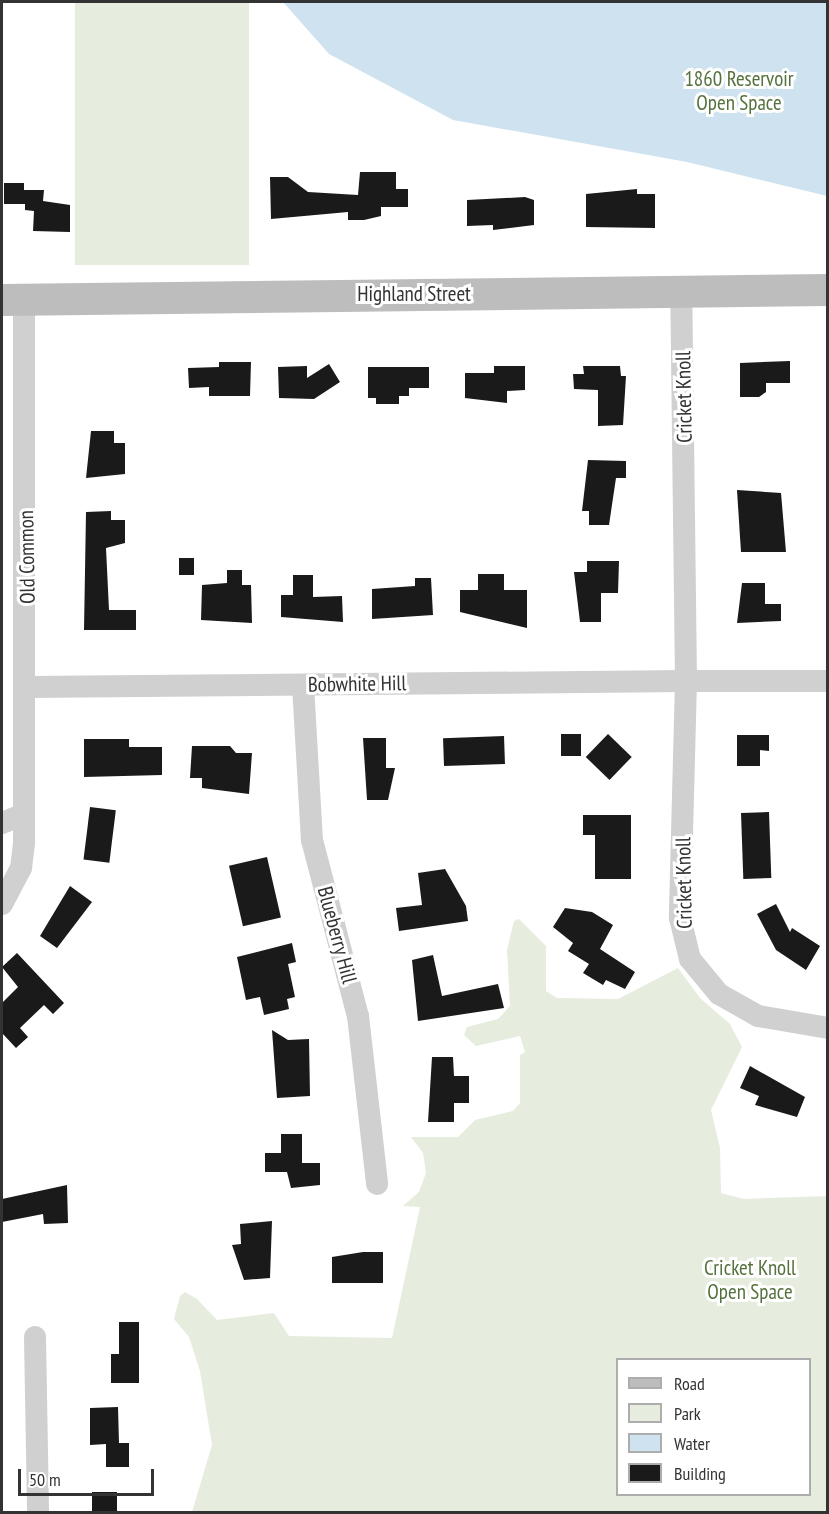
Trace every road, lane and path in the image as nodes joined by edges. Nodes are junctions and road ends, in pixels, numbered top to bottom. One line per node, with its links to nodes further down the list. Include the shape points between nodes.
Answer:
1 (828, 290): 2 (main road, Highland Street)
2 (681, 293): 3 (main road, Highland Street); 4 (street, Cricket Knoll)
3 (13, 300): 7 (street, Old Common)
4 (686, 681): 5 (street); 6 (street, Bobwhite Hill); 10 (street, Cricket Knoll, via 680,918 690,959 719,994 758,1016)
5 (828, 681)
6 (303, 685): 7 (street, Bobwhite Hill); 11 (street, Blueberry Hill, via 312,840 358,1016)
7 (28, 687): 8 (street, Old Common)
8 (12, 819): 9 (street, Old Common, via 21,868)
9 (2, 904)
10 (828, 1029)
11 (377, 1184)
12 (35, 1337): 13 (street)
13 (38, 1512)

